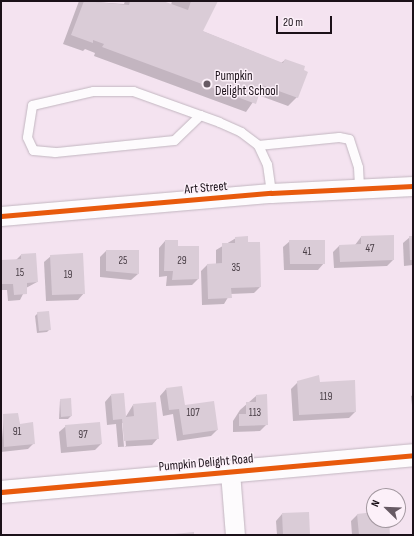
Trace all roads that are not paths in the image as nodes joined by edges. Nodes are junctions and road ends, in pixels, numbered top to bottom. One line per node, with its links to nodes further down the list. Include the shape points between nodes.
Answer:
1 (200, 115): 1 (lane, via 133,91 93,91 32,105 27,137 33,150 56,152 174,140); 2 (lane, via 241,132)
2 (258, 145): 4 (lane, via 340,137 349,139 357,160); 5 (lane, via 267,164)
3 (413, 186): 4 (street, Art Street)
4 (359, 189): 5 (street, Art Street)
5 (271, 193): 6 (street, Art Street)
6 (1, 216)
7 (413, 455): 8 (street, Pumpkin Delight Road)
8 (230, 472): 9 (street, Pumpkin Delight Road); 10 (street)
9 (1, 492)
10 (235, 535)

